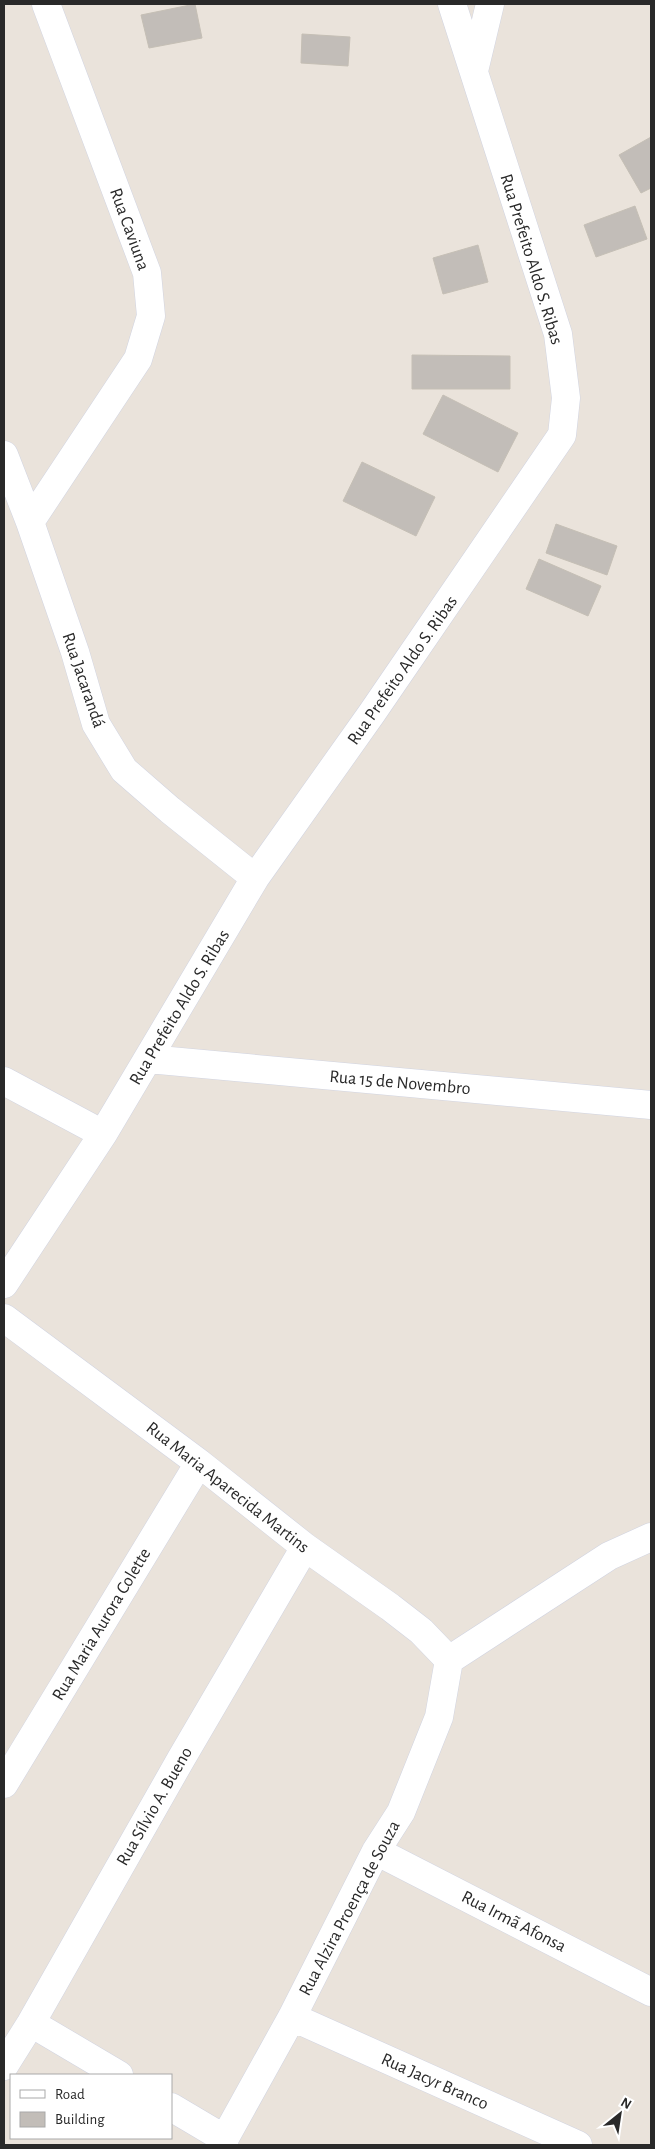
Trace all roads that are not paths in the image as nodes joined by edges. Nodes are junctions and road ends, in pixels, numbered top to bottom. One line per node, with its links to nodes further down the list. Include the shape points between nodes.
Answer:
1 (46, 4): 6 (street, Rua Caviuna, via 147,273 151,316 138,359)
2 (452, 4): 4 (street, Rua Prefeito Aldo S. Ribas)
3 (490, 4): 4 (street)
4 (474, 71): 7 (street, Rua Prefeito Aldo S. Ribas, via 558,334 566,398 562,435 378,705)
5 (4, 455): 6 (street, Rua Jacarandá)
6 (30, 522): 7 (street, Rua Jacarandá, via 96,724 124,770)
7 (255, 878): 8 (street, Rua Prefeito Aldo S. Ribas)
8 (148, 1059): 10 (street, Rua 15 de Novembro); 11 (street, Rua Prefeito Aldo S. Ribas)
9 (4, 1081): 11 (street)
10 (651, 1105)
11 (103, 1134): 12 (street, Rua Prefeito Aldo S. Ribas)
12 (4, 1284)
13 (4, 1318): 14 (street, Rua Maria Aparecida Martins)
14 (200, 1463): 16 (street, Rua Maria Aparecida Martins); 18 (street, Rua Maria Aurora Colette)
15 (651, 1537): 17 (street, via 609,1556)
16 (305, 1547): 17 (street, Rua Maria Aparecida Martins, via 421,1631); 22 (street, Rua Sílvio A. Bueno)
17 (449, 1660): 19 (street, Rua Alzira Proença de Souza, via 440,1718 401,1812)
18 (4, 1784)
19 (376, 1851): 20 (street, Rua Irmã Afonsa); 21 (street, Rua Alzira Proença de Souza)
20 (651, 1992)
21 (292, 2017): 26 (street, Rua Alzira Proença de Souza); 27 (street, Rua Jacyr Branco)
22 (31, 2023): 23 (street, Rua Sílvio A. Bueno); 24 (street)
23 (4, 2066)
24 (117, 2074)
25 (172, 2108): 26 (street)
26 (223, 2142)
27 (578, 2145)

